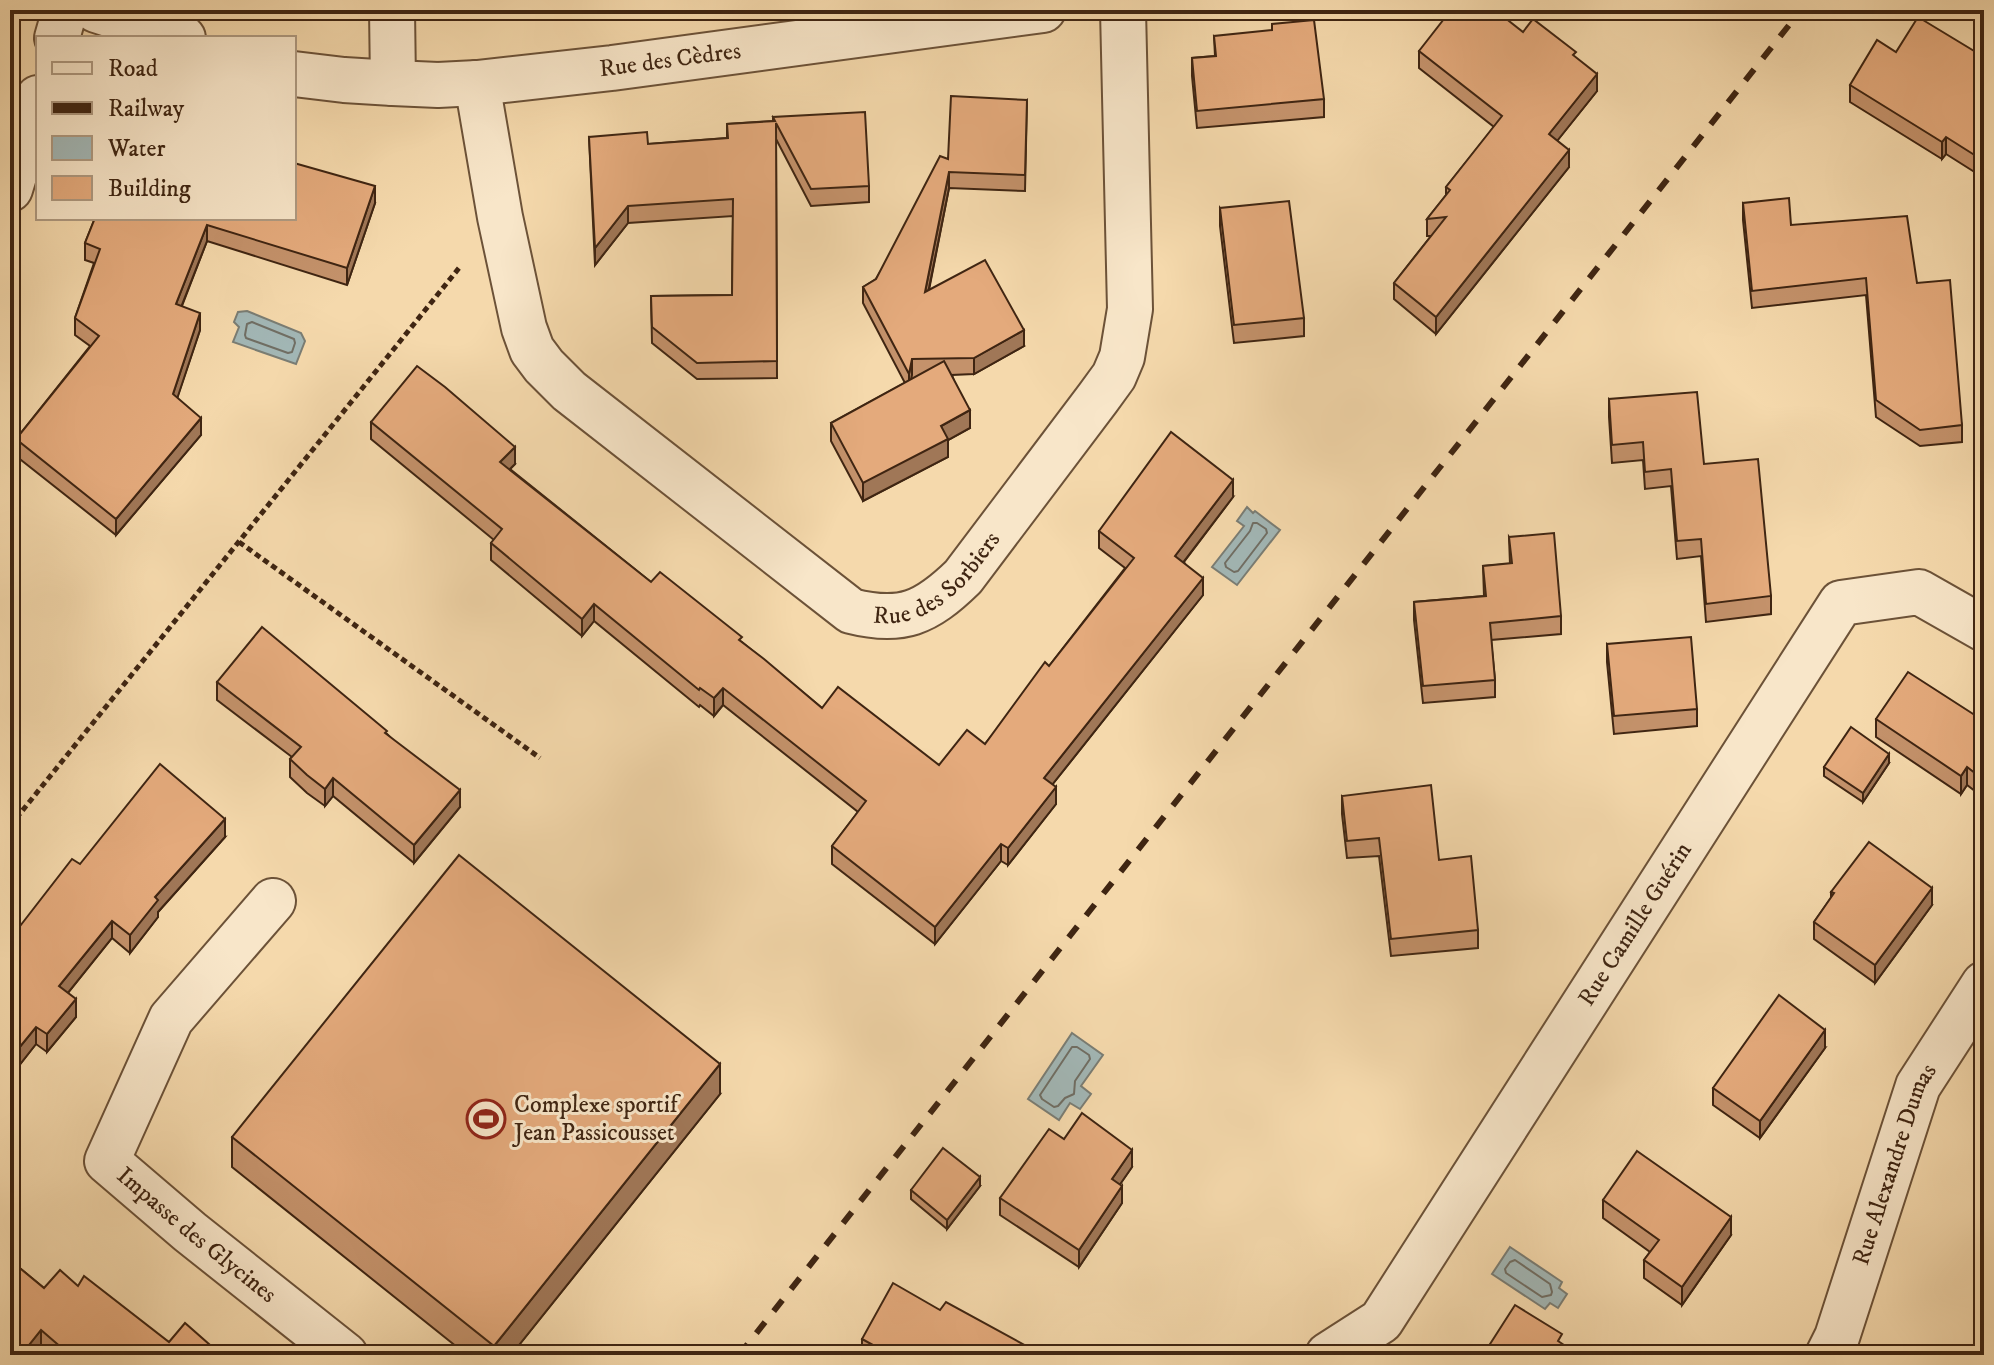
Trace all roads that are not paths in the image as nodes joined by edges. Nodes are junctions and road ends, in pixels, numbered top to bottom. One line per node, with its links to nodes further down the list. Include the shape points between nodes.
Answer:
1 (65, 10): 6 (street)
2 (96, 10): 7 (street)
3 (392, 10): 9 (street)
4 (1043, 10): 10 (street, Rue des Cèdres)
5 (1123, 10): 10 (street, Rue des Sorbiers, via 1130,309 1122,357 1114,376 963,577 942,597 902,616 851,611 544,366 524,328)
6 (58, 36)
7 (177, 36)
8 (296, 74): 9 (street, Rue des Cèdres)
9 (393, 83): 10 (street, Rue des Cèdres)
10 (477, 83)
11 (36, 104): 12 (street)
12 (10, 189)
13 (1984, 629): 17 (street, Rue Camille Guérin, via 1919,592 1841,603 1381,1321)
14 (273, 901): 16 (street, Impasse des Glycines, via 171,1019 107,1161)
15 (1984, 984): 18 (street, Rue Alexandre Dumas, via 1918,1086)
16 (345, 1355)
17 (1328, 1355)
18 (1828, 1355)

